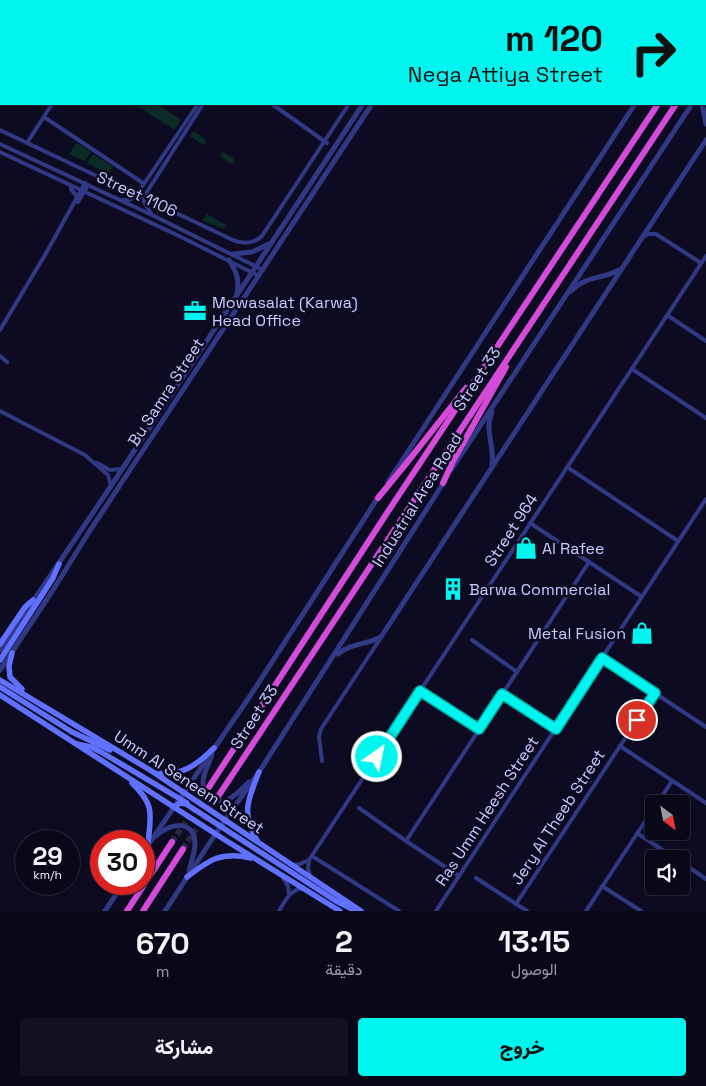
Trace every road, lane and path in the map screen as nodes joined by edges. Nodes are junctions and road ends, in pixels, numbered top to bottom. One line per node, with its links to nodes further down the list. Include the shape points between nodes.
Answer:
1 (50, 105): 13 (street)
2 (197, 105): 21 (street)
3 (202, 105): 25 (street)
4 (273, 105): 17 (street)
5 (348, 105): 17 (street)
6 (362, 105): 35 (street, Bu Samra Street)
7 (371, 105): 41 (street, Bu Samra Street)
8 (634, 105): 64 (street, Industrial Area Road)
9 (657, 105): 53 (highway, Street 33)
10 (675, 105): 50 (highway, Street 33)
11 (691, 105): 46 (street, Industrial Area Road)
12 (702, 105): 14 (street)
13 (44, 117): 18 (street); 21 (street)
14 (706, 124)
15 (0, 130): 18 (street)
16 (706, 139): 32 (street)
17 (326, 141): 25 (street, via 262,236 249,243 235,241 159,205 150,199)
18 (27, 143): 26 (street)
19 (0, 144): 22 (street, Street 1106)
20 (0, 152): 23 (street, Street 1106)
21 (143, 183): 26 (street)
22 (87, 184): 24 (street); 30 (street, Street 1106)
23 (71, 186): 24 (street, Street 1106); 29 (street)
24 (83, 192): 27 (street, Street 1106); 29 (street)
25 (147, 192): 28 (street)
26 (137, 194): 28 (street); 30 (street)
27 (93, 196): 29 (street); 38 (street, Street 1106)
28 (143, 198): 31 (street)
29 (78, 200): 48 (street)
30 (122, 200): 31 (street, Street 1106)
31 (152, 215): 36 (street, Street 1106)
32 (656, 215): 33 (street); 34 (street)
33 (656, 234): 34 (street, via 646,235); 39 (street)
34 (638, 242): 42 (street)
35 (271, 243): 36 (street, via 252,252); 40 (street, Bu Samra Street)
36 (233, 254): 40 (street, Street 1106)
37 (706, 256): 39 (street, Street 964)
38 (229, 260): 43 (street, Street 1106); 45 (street, via 238,280)
39 (701, 263): 47 (street, Street 964)
40 (256, 266): 41 (street, Street 1106); 43 (street, Bu Samra Street)
41 (263, 270): 44 (street, Bu Samra Street)
42 (620, 270): 46 (street, via 583,281); 60 (street)
43 (252, 272): 44 (street, Street 1106); 45 (street, Bu Samra Street)
44 (259, 276): 76 (street, Bu Samra Street)
45 (236, 297): 61 (street, Bu Samra Street)
46 (561, 303): 55 (street, Industrial Area Road)
47 (667, 315): 49 (street); 54 (street, Street 964)
48 (0, 330)
49 (706, 341)
50 (511, 354): 62 (highway); 103 (highway, Street 33)
51 (0, 356): 52 (street, via 7,362)
52 (0, 360)
53 (484, 366): 64 (highway); 101 (highway, Street 33)
54 (632, 369): 57 (street); 59 (street, Street 964)
55 (499, 396): 60 (street, via 488,423 493,448); 62 (street, Industrial Area Road)
56 (0, 411): 58 (street)
57 (706, 418)
58 (94, 462): 61 (street, via 110,470); 63 (street, via 109,476)
59 (567, 467): 66 (street, Street 964); 67 (street)
60 (492, 468): 72 (street)
61 (122, 469): 63 (street, Bu Samra Street)
62 (444, 483): 79 (street, Industrial Area Road)
63 (111, 486): 69 (street, Bu Samra Street)
64 (378, 498): 94 (street, Street 33)
65 (706, 499): 67 (street, Ras Umm Heesh Street)
66 (530, 523): 68 (street); 84 (street, Street 964)
67 (678, 541): 70 (street, Ras Umm Heesh Street)
68 (590, 562): 70 (street); 81 (street)
69 (59, 564): 71 (street, Bu Samra Street); 78 (main road)
70 (642, 597): 77 (street, Ras Umm Heesh Street)
71 (33, 600): 74 (main road); 75 (street, Bu Samra Street)
72 (381, 637): 79 (street, via 348,647); 96 (street, via 321,729)
73 (472, 640): 81 (street)
74 (0, 644)
75 (0, 650)
76 (12, 653): 80 (street, Bu Samra Street); 88 (main road, via 9,671 12,681)
77 (602, 658): 85 (street); 91 (street, Ras Umm Heesh Street)
78 (0, 660)
79 (332, 660): 98 (street, Industrial Area Road)
80 (0, 670)
81 (517, 672): 86 (street)
82 (0, 680): 88 (main road, Umm Al Seneem Street)
83 (0, 687): 95 (main road, via 72,732)
84 (420, 691): 90 (street); 122 (street, Street 964)
85 (655, 693): 89 (street); 93 (street, Jery Al Theeb Street)
86 (502, 694): 90 (street); 91 (street)
87 (0, 696): 92 (main road, Umm Al Seneem Street)
88 (49, 710): 95 (main road, Umm Al Seneem Street)
89 (706, 727)
90 (479, 729): 117 (street)
91 (556, 729): 128 (street, Ras Umm Heesh Street)
92 (71, 742): 99 (main road, Umm Al Seneem Street); 105 (main road, via 101,752)
93 (620, 746): 100 (street); 136 (street, Jery Al Theeb Street)
94 (214, 748): 97 (main road, via 197,764 178,773 162,774); 98 (street, via 203,780 206,792 213,798 230,799); 102 (street, Street 33)
95 (131, 759): 97 (main road, Umm Al Seneem Street)
96 (322, 761)
97 (150, 770): 102 (main road, Umm Al Seneem Street)
98 (260, 772): 109 (street, Industrial Area Road); 119 (main road, via 249,797 247,811 250,828)
99 (122, 773): 107 (main road, Umm Al Seneem Street); 112 (main road, via 141,791 148,803)
100 (672, 781): 104 (street); 106 (street)
101 (209, 787)
102 (183, 793): 105 (street, Street 33); 109 (main road, Umm Al Seneem Street)
103 (219, 795)
104 (663, 795)
105 (179, 798): 107 (street, Street 33); 109 (main road, via 218,822)
106 (706, 803)
107 (174, 806): 111 (main road, via 186,804); 113 (street, Street 33); 115 (main road, Umm Al Seneem Street)
108 (359, 808): 117 (street)
109 (225, 820): 111 (street, Industrial Area Road); 119 (main road, Umm Al Seneem Street)
110 (645, 821): 114 (street)
111 (220, 827): 115 (street, Industrial Area Road); 143 (main road)
112 (150, 830)
113 (155, 833)
114 (637, 833): 121 (street); 132 (street)
115 (216, 834): 123 (main road, Umm Al Seneem Street); 129 (street, Industrial Area Road)
116 (155, 837): 129 (street, via 172,825 190,830 195,844)
117 (406, 841): 128 (street)
118 (172, 842): 138 (highway)
119 (259, 843): 124 (main road, Umm Al Seneem Street)
120 (183, 849): 139 (highway)
121 (662, 850)
122 (310, 858): 124 (street); 127 (street); 145 (street)
123 (256, 859): 126 (main road, Umm Al Seneem Street); 129 (main road, via 221,856)
124 (292, 865): 127 (main road, Umm Al Seneem Street)
125 (690, 868): 131 (street)
126 (282, 876): 133 (main road, Umm Al Seneem Street); 135 (street, via 289,888)
127 (310, 876): 144 (main road, Umm Al Seneem Street)
128 (459, 876): 146 (street, Ras Umm Heesh Street)
129 (187, 877): 140 (street, Industrial Area Road)
130 (476, 878): 136 (street, Jery Al Theeb Street)
131 (706, 879)
132 (602, 886): 148 (street); 149 (street)
133 (303, 888): 135 (street); 142 (main road, Umm Al Seneem Street)
134 (116, 895): 137 (street)
135 (288, 896): 141 (street)
136 (516, 904): 147 (street, Jery Al Theeb Street)
137 (105, 911)
138 (126, 911)
139 (143, 911)
140 (165, 911)
141 (278, 911)
142 (340, 911)
143 (356, 911)
144 (361, 911)
145 (399, 911)
146 (436, 911)
147 (526, 911)
148 (586, 911)
149 (640, 911)

